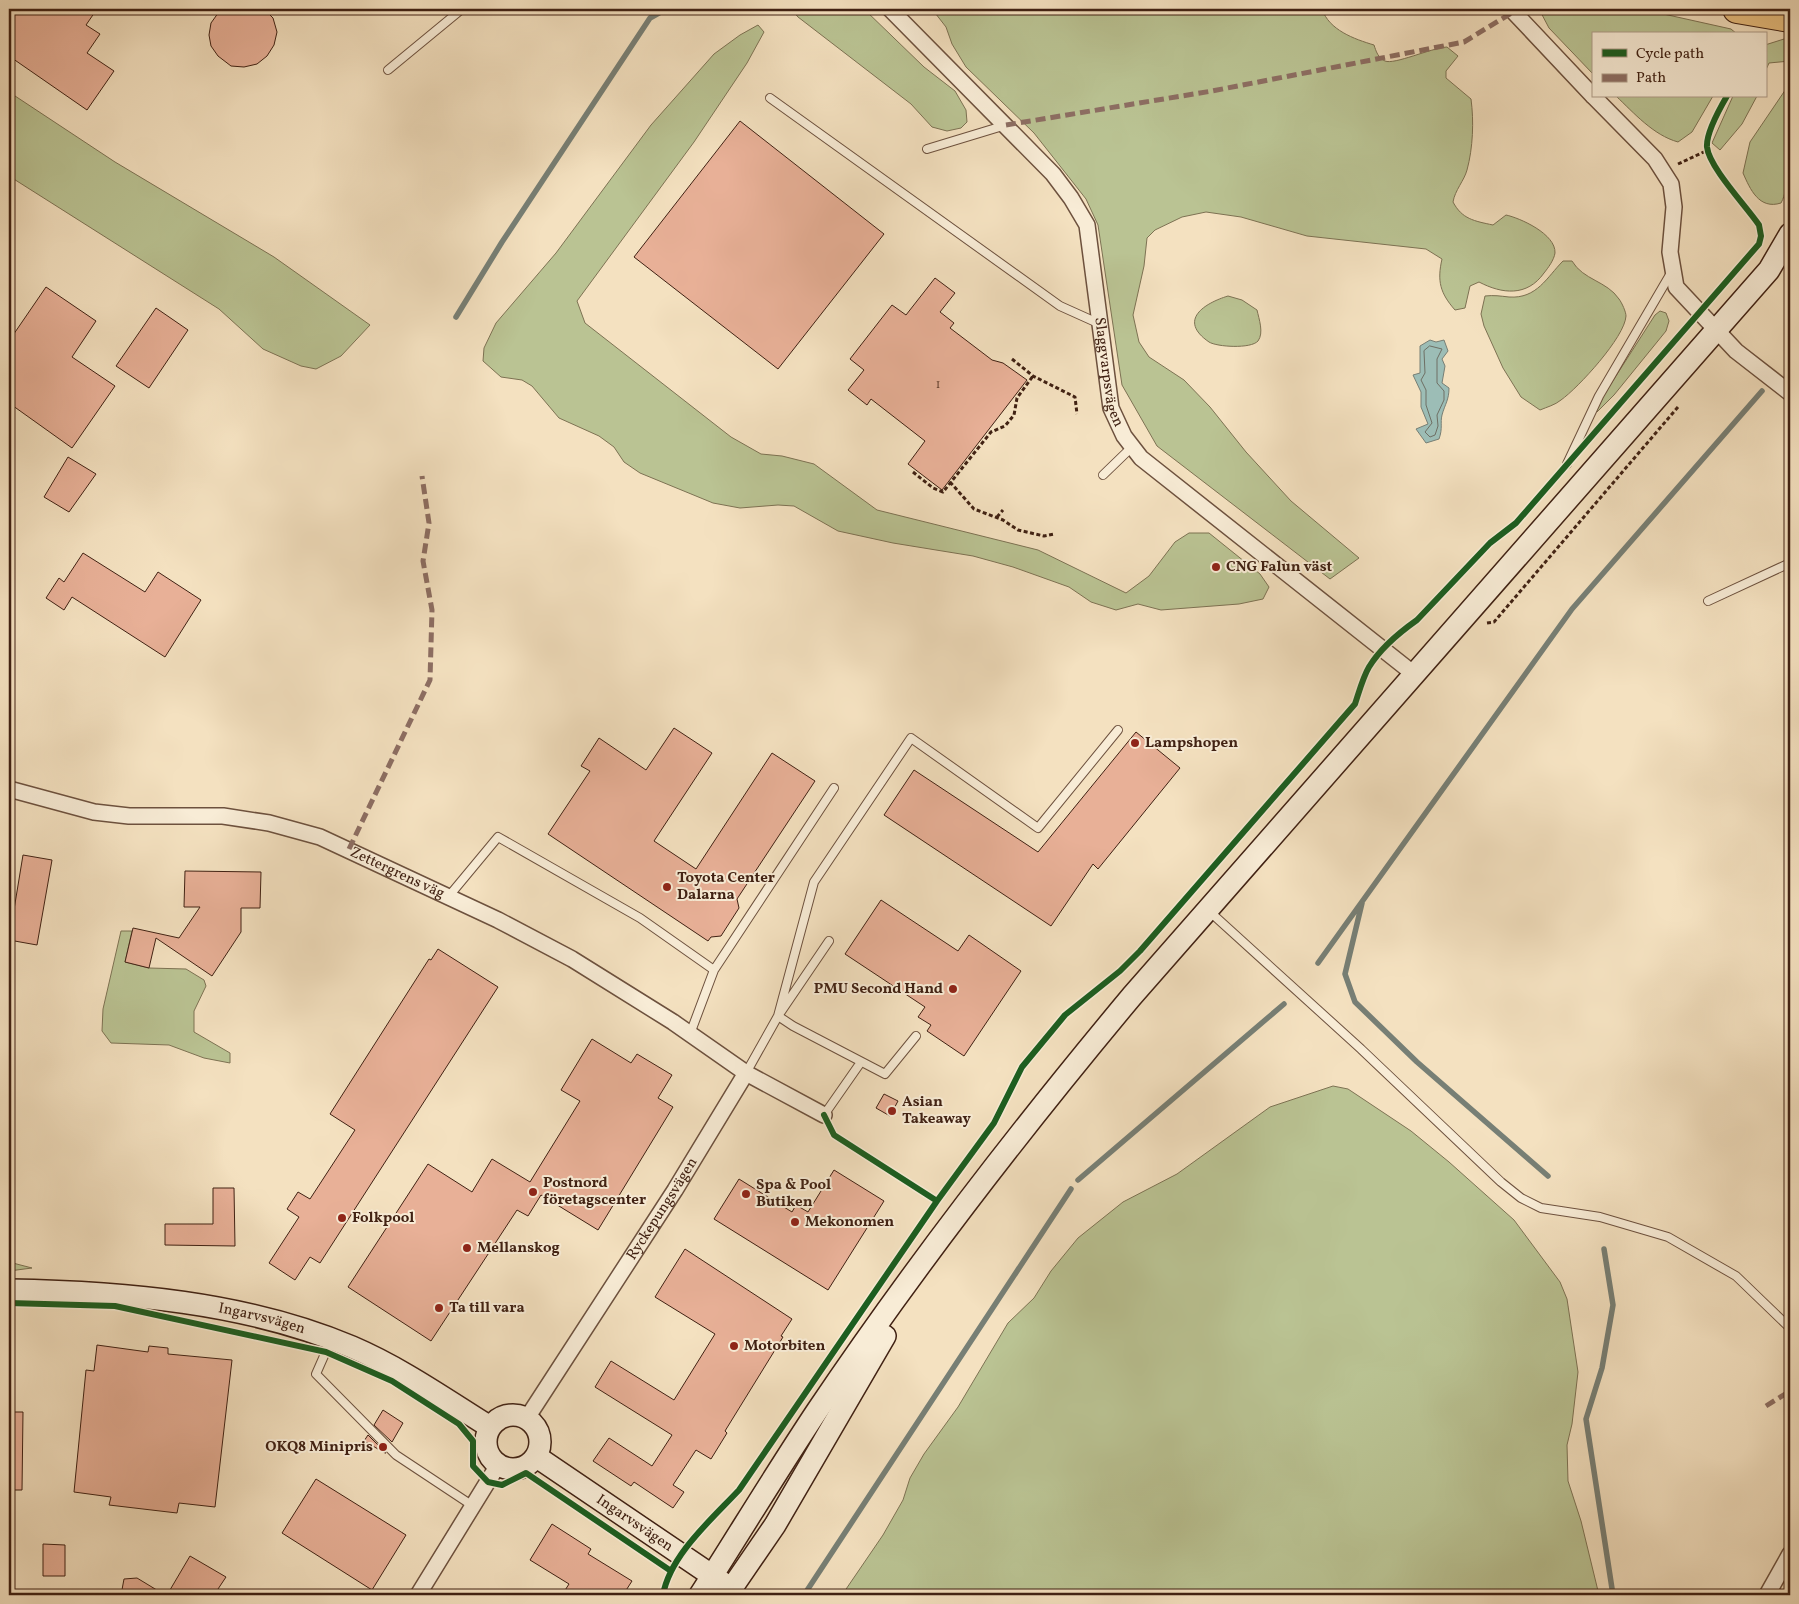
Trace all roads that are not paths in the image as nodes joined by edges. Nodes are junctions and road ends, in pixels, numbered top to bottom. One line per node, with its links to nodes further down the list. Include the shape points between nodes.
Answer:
1 (462, 9): 6 (lane)
2 (890, 9): 10 (street, Slaggvarpsvägen)
3 (1511, 9): 7 (street)
4 (1737, 9): 5 (highway)
5 (1790, 18)
6 (388, 70)
7 (1592, 95)
8 (770, 98): 16 (lane, via 1060,306)
9 (1595, 98): 15 (street, via 1664,171 1671,184 1674,207 1670,234)
10 (1006, 125): 11 (lane); 16 (street, Slaggvarpsvägen, via 1053,174 1087,225)
11 (928, 149)
12 (1790, 234): 14 (main road)
13 (1790, 255): 14 (main road)
14 (1769, 270): 17 (main road)
15 (1672, 271): 17 (street, via 1676,287); 20 (lane, via 1599,396)
16 (1100, 324): 19 (street, Slaggvarpsvägen, via 1111,408)
17 (1716, 329): 18 (street, via 1736,351); 24 (main road)
18 (1790, 393)
19 (1132, 447): 21 (lane); 24 (street, Slaggvarpsvägen, via 1141,458)
20 (1567, 464)
21 (1103, 475)
22 (1790, 563): 23 (lane)
23 (1708, 601)
24 (1414, 674): 29 (main road)
25 (1118, 730): 32 (lane, via 1038,828 911,738 814,882)
26 (834, 788): 31 (lane)
27 (10, 792): 28 (street, Zettergrens väg, via 94,812 129,816 223,816 269,823 327,840)
28 (449, 896): 31 (lane, via 498,837 640,918); 33 (street, Zettergrens väg, via 572,959)
29 (1207, 910): 38 (main road, via 1044,1102); 40 (lane, via 1521,1198 1540,1208 1600,1217 1668,1238 1736,1276)
30 (829, 941): 32 (lane)
31 (714, 970): 33 (lane)
32 (778, 1016): 35 (lane); 36 (lane)
33 (690, 1034): 36 (street, Zettergrens väg)
34 (916, 1036): 35 (lane, via 885,1074)
35 (861, 1062): 37 (lane)
36 (746, 1073): 37 (street); 42 (street, Ryckepungsvägen)
37 (824, 1115)
38 (948, 1228): 48 (main road, via 817,1411); 49 (main road, via 775,1525)
39 (9, 1290): 41 (main road, Ingarvsvägen, via 156,1300 281,1323)
40 (1790, 1328)
41 (331, 1339): 43 (main road, Ingarvsvägen, via 388,1365); 46 (lane, via 316,1374 396,1455)
42 (527, 1418): 43 (main road, via 507,1416); 44 (main road, via 534,1424 541,1440)
43 (490, 1427): 45 (main road, via 486,1444)
44 (536, 1457): 45 (main road, via 522,1468 509,1470); 48 (main road, Ingarvsvägen)
45 (498, 1465): 46 (street)
46 (473, 1506): 50 (street)
47 (1790, 1554): 52 (street)
48 (712, 1576): 49 (main road, Ingarvsvägen); 51 (main road)
49 (729, 1592)
50 (418, 1595)
51 (700, 1595)
52 (1767, 1595)

